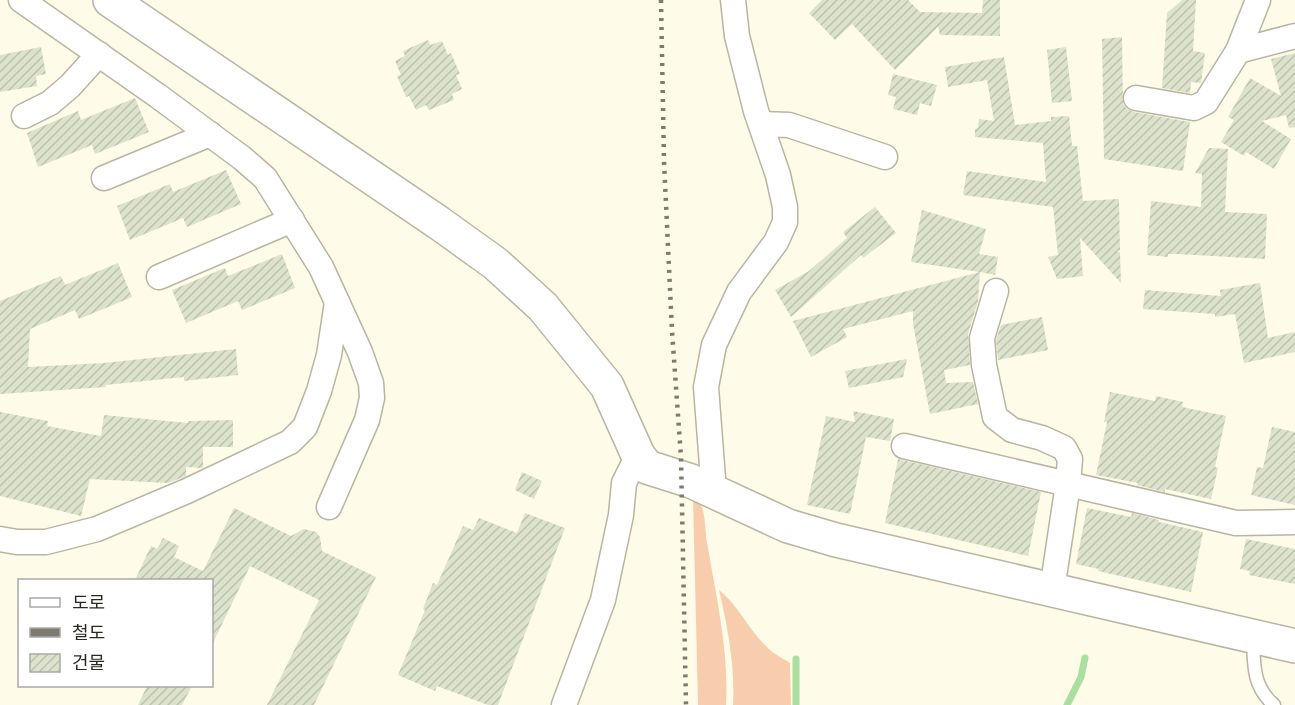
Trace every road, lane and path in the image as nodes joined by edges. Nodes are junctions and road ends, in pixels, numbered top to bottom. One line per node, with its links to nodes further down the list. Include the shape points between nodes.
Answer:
1 (21, 0): 7 (street)
2 (110, 0): 19 (street, via 496,264 543,307 607,386)
3 (733, 0): 10 (street, via 737,36)
4 (1258, 0): 6 (street)
5 (1295, 36): 6 (street)
6 (1238, 51): 8 (street, via 1206,102 1194,108)
7 (99, 54): 9 (street, via 50,103); 11 (street)
8 (1136, 98)
9 (24, 116)
10 (761, 124): 12 (street, via 789,125); 21 (street, via 778,175 784,222 776,242 739,292 714,345 706,387)
11 (210, 134): 13 (street); 14 (street, via 265,178)
12 (885, 157)
13 (104, 178)
14 (292, 220): 15 (street); 17 (street)
15 (159, 277)
16 (996, 291): 20 (street, via 982,338 995,417 1012,430 1064,448 1070,459)
17 (337, 302): 22 (street, via 360,352 372,399 368,420); 24 (street, via 319,391 305,427 290,442 98,529 46,542)
18 (904, 446): 20 (street)
19 (638, 455): 21 (street, via 647,467); 28 (street, via 624,483 603,600)
20 (1068, 484): 23 (street, via 1236,523); 25 (street)
21 (714, 492): 25 (street, via 788,526 836,540)
22 (329, 507)
23 (1295, 522)
24 (0, 539)
25 (1052, 590): 26 (street)
26 (1253, 636): 27 (street); 29 (lane, via 1258,687)
27 (1295, 646)
28 (564, 705)
29 (1274, 705)

